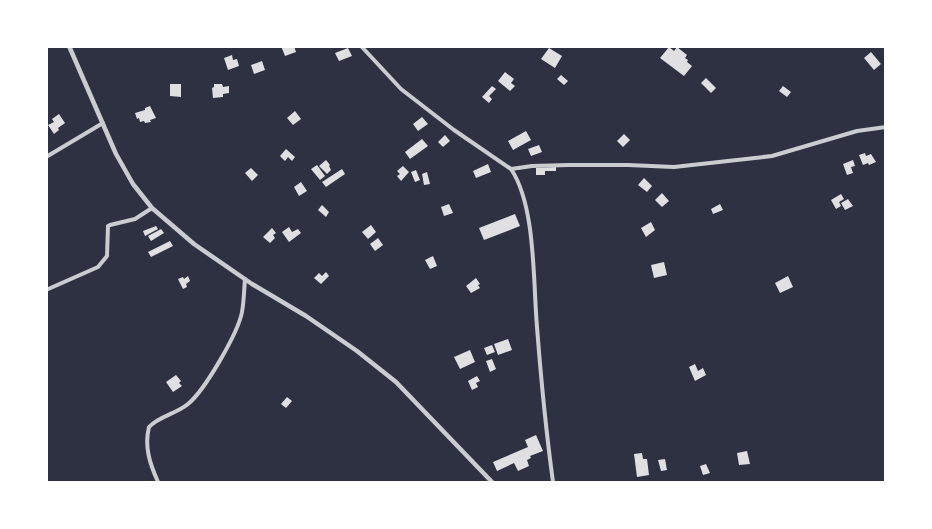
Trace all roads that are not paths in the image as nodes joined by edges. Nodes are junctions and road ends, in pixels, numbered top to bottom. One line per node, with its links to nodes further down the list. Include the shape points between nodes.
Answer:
1 (69, 46): 3 (street)
2 (361, 46): 6 (street, via 401,89)
3 (103, 123): 5 (street); 7 (street, via 133,184)
4 (885, 127): 6 (street, via 772,156 728,161 674,167 569,165)
5 (46, 157)
6 (511, 169): 12 (street, via 517,178 530,231)
7 (152, 208): 8 (street, via 194,244); 9 (street, via 135,219 108,226 107,256 98,267)
8 (245, 279): 10 (street, via 240,320 196,396 148,427 146,446); 11 (street, via 306,316 396,382)
9 (46, 290)
10 (158, 483)
11 (492, 483)
12 (553, 483)

